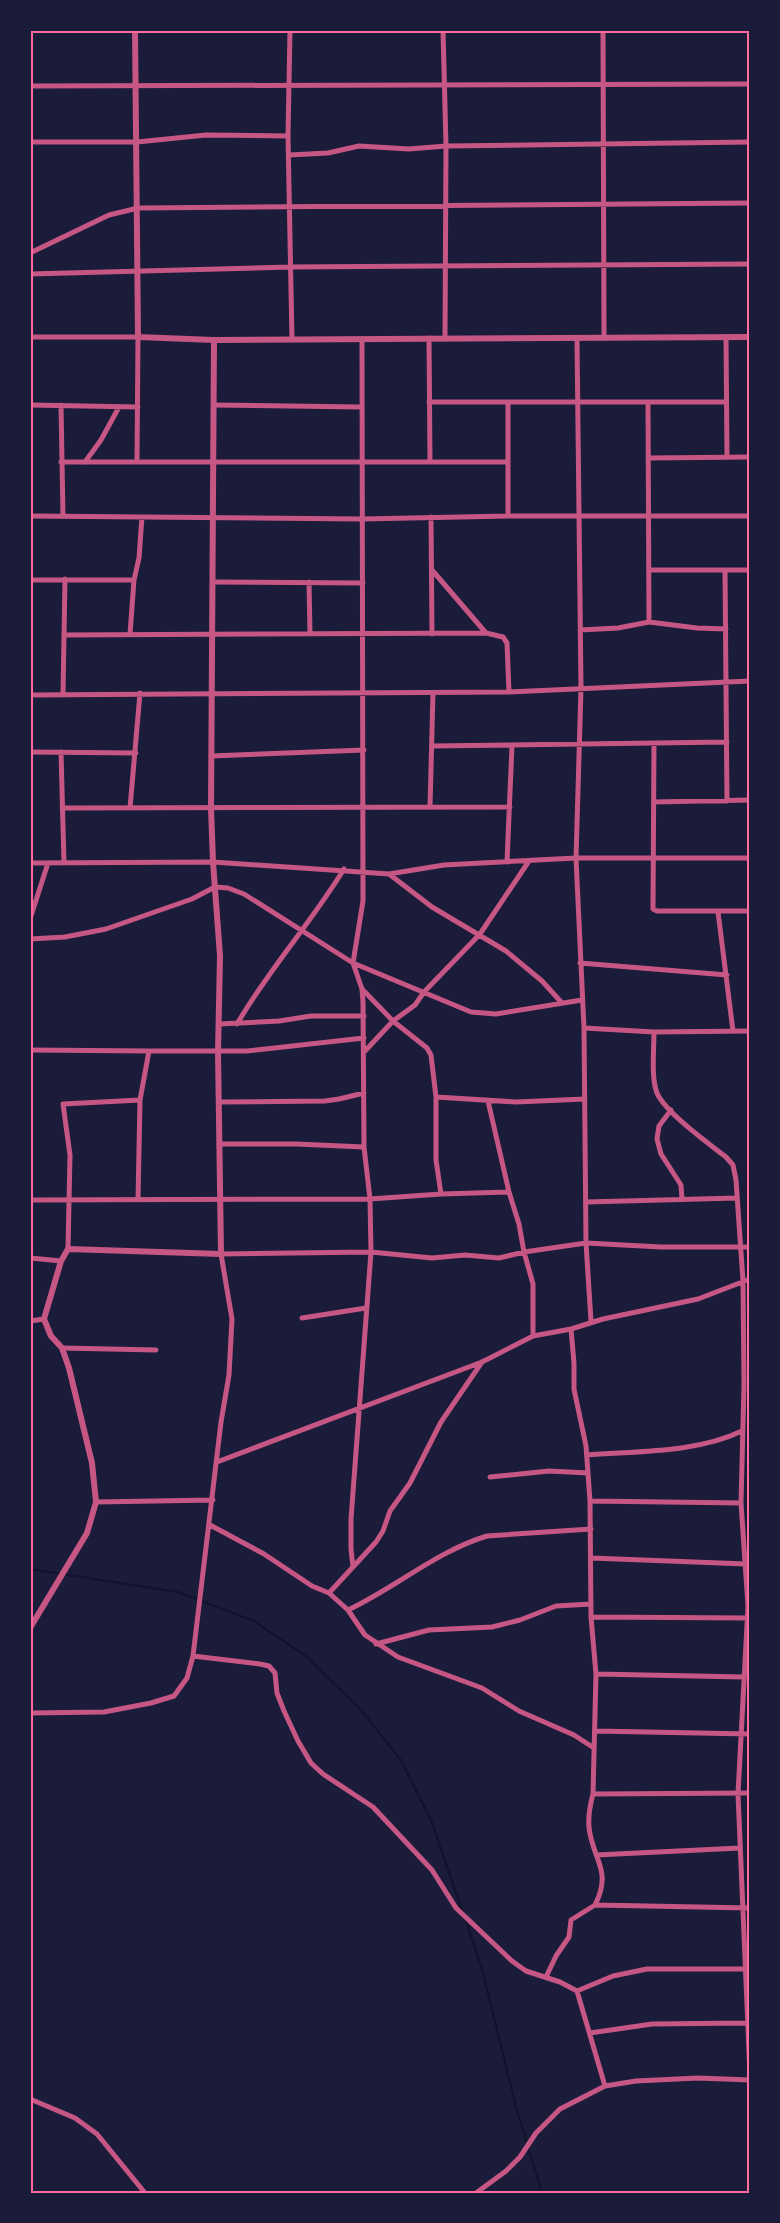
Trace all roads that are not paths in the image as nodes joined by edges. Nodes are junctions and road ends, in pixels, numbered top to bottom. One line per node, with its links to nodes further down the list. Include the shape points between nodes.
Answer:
1 (135, 30): 6 (street)
2 (290, 30): 7 (street)
3 (443, 30): 10 (street)
4 (603, 30): 5 (street)
5 (604, 83): 8 (street); 10 (street); 15 (street)
6 (136, 84): 7 (street); 9 (street); 13 (street)
7 (290, 84): 10 (street); 11 (street)
8 (750, 84)
9 (30, 86)
10 (443, 86): 16 (street)
11 (288, 136): 13 (street, via 206,135); 17 (street)
12 (30, 142): 13 (street)
13 (137, 142): 21 (street)
14 (750, 142): 15 (street)
15 (603, 144): 16 (street); 19 (street)
16 (446, 146): 17 (street, via 359,146); 20 (street)
17 (289, 155): 22 (street)
18 (750, 203): 19 (street)
19 (603, 205): 20 (street); 25 (street)
20 (445, 206): 22 (street); 26 (street)
21 (138, 208): 22 (street); 23 (street, via 109,215); 28 (street)
22 (291, 208): 27 (street)
23 (30, 252)
24 (750, 264): 25 (street)
25 (602, 265): 26 (street); 36 (street)
26 (445, 266): 27 (street); 35 (street)
27 (291, 267): 28 (street); 39 (street)
28 (138, 270): 29 (street); 33 (street)
29 (30, 274)
30 (30, 337): 33 (street)
31 (726, 337): 32 (street); 36 (street); 44 (street)
32 (750, 337)
33 (138, 338): 38 (street); 50 (street)
34 (429, 338): 35 (street); 40 (street); 41 (street)
35 (445, 338): 37 (street)
36 (604, 338): 37 (street)
37 (577, 339): 42 (street)
38 (214, 340): 39 (street); 48 (street)
39 (292, 340): 40 (street)
40 (362, 340): 51 (street)
41 (429, 402): 45 (street); 60 (street)
42 (578, 402): 43 (street); 45 (street); 65 (street)
43 (648, 402): 44 (street); 54 (street)
44 (726, 402): 52 (street)
45 (508, 403): 61 (street)
46 (30, 405): 47 (street)
47 (61, 405): 49 (street); 57 (street)
48 (214, 405): 51 (street); 56 (street)
49 (119, 407): 50 (street); 58 (street)
50 (138, 407): 55 (street)
51 (361, 407): 59 (street)
52 (727, 457): 53 (street); 54 (street)
53 (750, 457)
54 (648, 458): 66 (street)
55 (136, 461): 56 (street); 58 (street)
56 (213, 461): 59 (street); 70 (street)
57 (61, 462): 58 (street); 63 (street)
58 (85, 462)
59 (361, 462): 60 (street); 71 (street)
60 (429, 462): 61 (street)
61 (507, 462): 64 (street)
62 (30, 516): 63 (street)
63 (63, 516): 68 (street)
64 (508, 516): 65 (street); 69 (street)
65 (579, 516): 66 (street); 84 (street)
66 (648, 516): 67 (street); 73 (street)
67 (750, 516)
68 (142, 517): 70 (street); 78 (street)
69 (432, 517): 71 (street); 72 (street)
70 (213, 519): 71 (street); 79 (street)
71 (362, 519): 81 (street)
72 (432, 570): 85 (street); 90 (street)
73 (649, 570): 74 (street); 82 (street)
74 (725, 570): 75 (street); 83 (street)
75 (750, 570)
76 (65, 579): 77 (street); 78 (street); 91 (street)
77 (30, 580)
78 (134, 580): 86 (street)
79 (213, 582): 80 (street); 87 (street)
80 (309, 582): 81 (street); 88 (street)
81 (363, 583): 89 (street)
82 (649, 622): 83 (street); 84 (street)
83 (726, 629): 93 (street)
84 (580, 630): 94 (street)
85 (486, 633): 90 (street); 96 (street, via 503,637 507,643)
86 (130, 634): 87 (street); 91 (street)
87 (213, 634): 88 (street); 95 (street)
88 (310, 634): 89 (street)
89 (363, 634): 90 (street); 98 (street)
90 (432, 634)
91 (64, 635): 100 (street)
92 (750, 681): 93 (street)
93 (726, 682): 94 (street); 102 (street)
94 (581, 688): 96 (street); 104 (street)
95 (212, 692): 97 (street); 98 (street); 111 (street)
96 (509, 692): 99 (street)
97 (140, 693): 100 (street); 110 (street)
98 (364, 693): 99 (street); 107 (street)
99 (433, 693): 105 (street)
100 (63, 694): 101 (street)
101 (30, 695)
102 (727, 742): 103 (street); 113 (street)
103 (654, 743): 104 (street); 114 (street)
104 (579, 745): 106 (street); 121 (street)
105 (432, 746): 106 (street); 115 (street)
106 (512, 746): 116 (street)
107 (363, 750): 111 (street); 120 (street)
108 (30, 752): 109 (street)
109 (61, 752): 110 (street); 117 (street)
110 (136, 753): 118 (street)
111 (211, 756): 119 (street)
112 (750, 800): 113 (street)
113 (727, 801): 114 (street)
114 (654, 802): 122 (street)
115 (430, 807): 116 (street); 120 (street)
116 (510, 807): 126 (street)
117 (62, 808): 118 (street); 129 (street)
118 (130, 808): 119 (street)
119 (211, 808): 120 (street); 125 (street)
120 (363, 808): 131 (street)
121 (576, 858): 122 (street); 124 (street); 141 (street)
122 (652, 858): 123 (street); 135 (street, via 653,909)
123 (750, 858)
124 (529, 861): 126 (street); 138 (street)
125 (213, 862): 129 (street); 130 (street); 133 (street)
126 (507, 862): 132 (street, via 444,865)
127 (30, 863): 128 (street)
128 (48, 863): 129 (street); 136 (street)
129 (64, 863)
130 (344, 869): 131 (street); 137 (street)
131 (363, 871): 132 (street); 140 (street, via 362,916)
132 (389, 874): 138 (street, via 432,907)
133 (215, 887): 137 (street, via 244,894); 139 (street, via 106,929); 149 (street)
134 (750, 911): 135 (street)
135 (718, 912): 142 (street)
136 (30, 919)
137 (302, 931): 140 (street); 150 (street, via 259,987)
138 (480, 934): 144 (street); 146 (street, via 542,981)
139 (30, 939)
140 (353, 963): 143 (street); 144 (street)
141 (580, 963): 142 (street); 145 (street)
142 (727, 975): 152 (street)
143 (362, 989): 147 (street); 148 (street)
144 (424, 992): 146 (street, via 484,1015); 148 (street, via 415,1005)
145 (582, 1000): 146 (street); 151 (street)
146 (562, 1003)
147 (364, 1016): 150 (street, via 311,1016); 155 (street)
148 (393, 1021): 159 (street); 161 (street, via 431,1055)
149 (219, 1024): 150 (street); 158 (street)
150 (237, 1024)
151 (584, 1028): 154 (street); 162 (street)
152 (733, 1031): 153 (street); 154 (street)
153 (750, 1031)
154 (654, 1032): 166 (street, via 657,1093)
155 (364, 1038): 158 (street); 159 (street)
156 (30, 1050): 157 (street)
157 (149, 1051): 158 (street); 163 (street)
158 (218, 1052): 165 (street)
159 (364, 1052): 160 (street)
160 (364, 1093): 165 (street, via 325,1101); 168 (street)
161 (436, 1097): 164 (street); 170 (street, via 436,1160)
162 (585, 1099): 164 (street); 178 (street)
163 (140, 1100): 175 (street, via 63,1104 70,1145); 176 (street)
164 (488, 1101): 169 (street)
165 (219, 1102): 167 (street)
166 (671, 1110): 171 (street, via 733,1166); 173 (street, via 659,1126 657,1139 661,1154 681,1185)
167 (219, 1144): 168 (street); 177 (street)
168 (364, 1147): 172 (street)
169 (509, 1192): 170 (street); 184 (street)
170 (441, 1194): 172 (street)
171 (737, 1198): 173 (street); 180 (street)
172 (370, 1199): 177 (street); 183 (street)
173 (682, 1199): 178 (street)
174 (30, 1200): 175 (street)
175 (69, 1200): 176 (street); 182 (street)
176 (138, 1200): 177 (street)
177 (220, 1200): 185 (street)
178 (586, 1202): 179 (street)
179 (586, 1243): 180 (street); 184 (street); 193 (street)
180 (740, 1246): 181 (street); 188 (street)
181 (750, 1247)
182 (68, 1248): 185 (street); 187 (street)
183 (371, 1252): 184 (street, via 499,1258); 185 (street); 189 (street)
184 (524, 1252): 195 (street, via 533,1284)
185 (221, 1254): 205 (street, via 232,1319)
186 (30, 1258): 187 (street)
187 (61, 1261): 191 (street)
188 (747, 1280): 193 (street, via 698,1299); 199 (street)
189 (366, 1308): 190 (street); 200 (street)
190 (302, 1318)
191 (44, 1319): 192 (street); 196 (street, via 51,1336)
192 (30, 1321)
193 (591, 1321): 194 (street)
194 (571, 1329): 195 (street); 204 (street, via 574,1389)
195 (533, 1336): 198 (street)
196 (62, 1348): 197 (street); 210 (street, via 92,1463)
197 (156, 1350)
198 (482, 1362): 200 (street); 216 (street, via 441,1422 376,1542)
199 (747, 1385): 201 (street)
200 (361, 1407): 205 (street); 216 (street, via 351,1519)
201 (742, 1431): 203 (street); 204 (street, via 726,1439 689,1446)
202 (750, 1453): 203 (street)
203 (741, 1454): 211 (street)
204 (587, 1455): 206 (street)
205 (217, 1462): 208 (street)
206 (588, 1473): 207 (street, via 549,1471); 209 (street)
207 (490, 1477)
208 (213, 1500): 210 (street); 212 (street)
209 (591, 1500): 211 (street); 213 (street)
210 (96, 1502): 223 (street, via 87,1533)
211 (741, 1503): 215 (street)
212 (210, 1525): 217 (street); 225 (street)
213 (591, 1529): 214 (street); 220 (street, via 480,1538)
214 (591, 1558): 215 (street); 218 (street)
215 (746, 1564): 219 (street)
216 (353, 1567): 217 (street)
217 (329, 1593): 220 (street)
218 (591, 1604): 221 (street); 224 (street, via 556,1606 492,1627 429,1630)
219 (749, 1606): 222 (street)
220 (348, 1610): 224 (street)
221 (591, 1617): 222 (street); 226 (street)
222 (747, 1618): 227 (street)
223 (31, 1624)
224 (376, 1644): 232 (street, via 423,1668 482,1688)
225 (193, 1656): 228 (street, via 187,1678 174,1696 104,1713); 242 (street, via 269,1666 275,1673 284,1711 311,1763 373,1807 432,1870 456,1908 473,1926 520,1967)
226 (596, 1674): 227 (street); 229 (street)
227 (744, 1677): 230 (street)
228 (30, 1713)
229 (595, 1731): 230 (street); 232 (street)
230 (741, 1734): 231 (street); 235 (street)
231 (750, 1734)
232 (594, 1748): 234 (street)
233 (750, 1793): 235 (street)
234 (593, 1794): 235 (street); 237 (street, via 589,1827)
235 (738, 1794): 236 (street)
236 (740, 1848): 237 (street); 239 (street)
237 (596, 1855): 238 (street, via 602,1880)
238 (595, 1905): 239 (street); 242 (street, via 571,1920 569,1938)
239 (742, 1908): 240 (street); 241 (street)
240 (750, 1908)
241 (748, 1969): 243 (street, via 647,1970 613,1976); 244 (street)
242 (546, 1977): 243 (street)
243 (577, 1991): 245 (street)
244 (746, 2023): 245 (street, via 652,2024); 246 (street)
245 (590, 2033): 248 (street)
246 (750, 2075)
247 (750, 2080): 248 (street, via 698,2078)
248 (605, 2086): 251 (street, via 560,2109 536,2133 520,2157)
249 (30, 2099): 250 (street, via 75,2118 97,2134)
250 (145, 2193)
251 (476, 2193)

